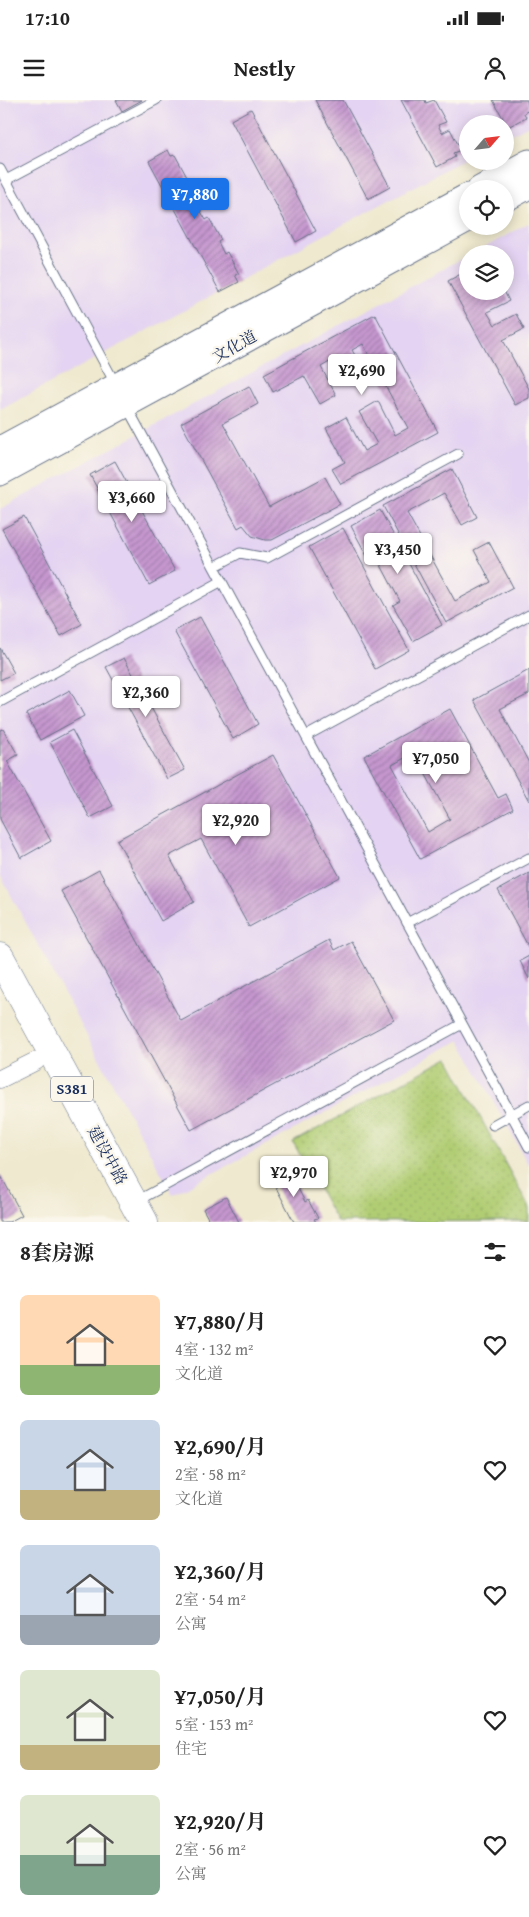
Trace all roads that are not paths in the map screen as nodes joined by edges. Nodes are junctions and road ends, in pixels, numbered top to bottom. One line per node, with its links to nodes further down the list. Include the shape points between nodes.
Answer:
1 (156, 100): 4 (lane)
2 (529, 162): 5 (main road)
3 (0, 169): 4 (lane)
4 (6, 180): 10 (lane)
5 (496, 180)
6 (529, 186): 7 (main road)
7 (514, 194)
8 (459, 201): 10 (main road, 文化道)
9 (459, 224): 10 (main road, 文化道)
10 (121, 395): 11 (main road, 文化道); 13 (main road, 文化道); 14 (lane)
11 (0, 449)
12 (458, 454): 14 (lane, via 267,558 240,553)
13 (0, 473)
14 (214, 567): 15 (lane)
15 (222, 582): 17 (lane); 18 (lane)
16 (529, 615): 18 (lane)
17 (0, 702)
18 (306, 736): 20 (lane)
19 (529, 858): 20 (lane)
20 (407, 923): 23 (lane)
21 (0, 957): 30 (main road, 建设中路 / S381)
22 (0, 996): 24 (main road, 建设中路 / S381)
23 (462, 1024): 27 (lane); 30 (lane)
24 (36, 1061): 25 (street); 30 (main road, 建设中路 / S381)
25 (0, 1079)
26 (529, 1105): 27 (lane)
27 (512, 1115): 28 (lane); 29 (lane)
28 (493, 1125)
29 (529, 1147)
30 (134, 1216)

